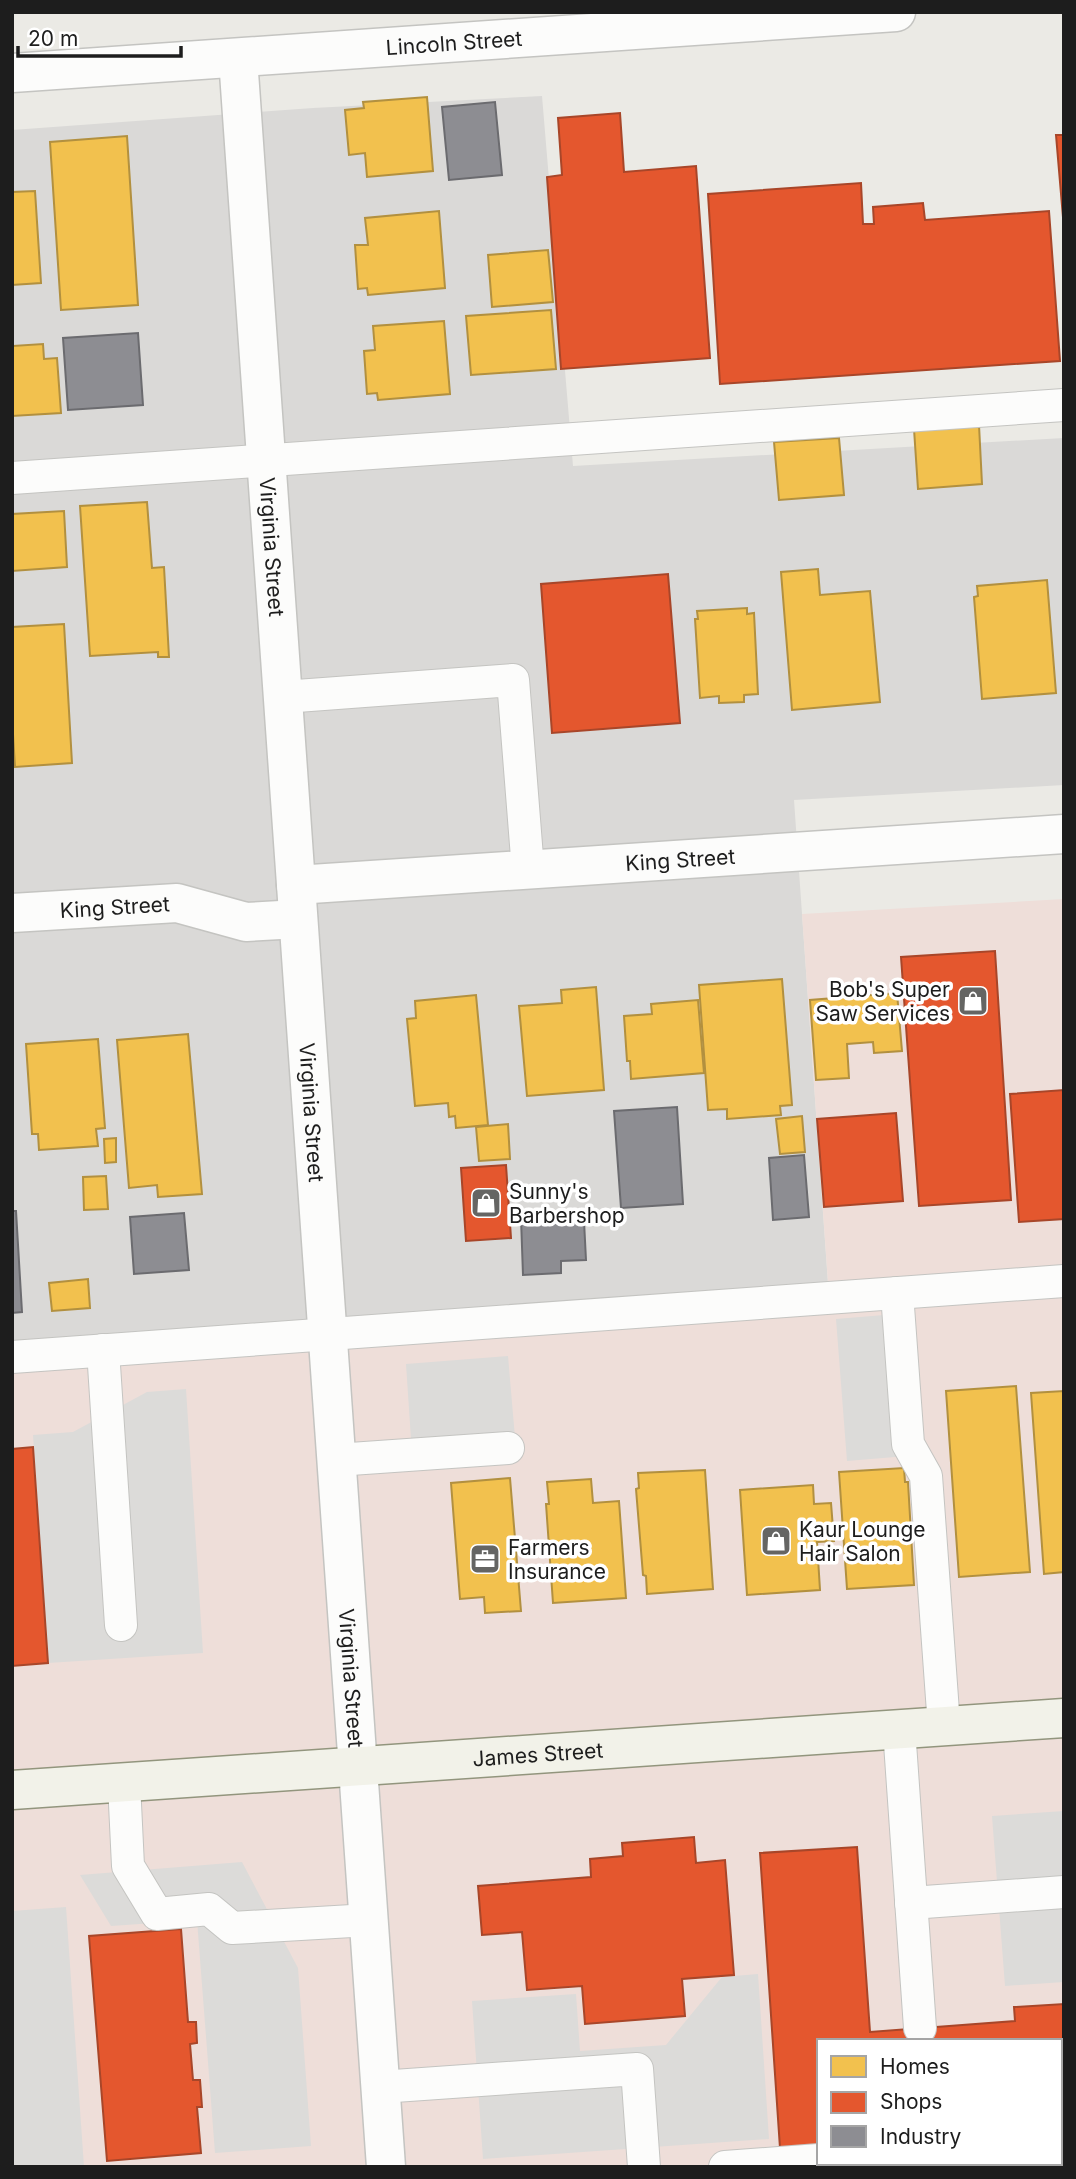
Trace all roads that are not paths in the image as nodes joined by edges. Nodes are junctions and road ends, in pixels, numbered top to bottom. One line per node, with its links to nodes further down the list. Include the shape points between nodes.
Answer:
1 (896, 12): 2 (street, Lincoln Street)
2 (238, 58): 3 (street, Lincoln Street); 5 (street, Virginia Street)
3 (12, 73)
4 (1064, 405): 5 (lane)
5 (267, 460): 6 (lane); 7 (street, Virginia Street)
6 (12, 478)
7 (283, 697): 9 (lane, via 513,680); 10 (street, Virginia Street)
8 (1064, 834): 9 (street, King Street)
9 (528, 870): 10 (street, King Street)
10 (297, 902): 11 (street, King Street, via 246,922 177,902); 14 (street, Virginia Street)
11 (12, 913)
12 (1064, 1282): 13 (lane)
13 (897, 1293): 14 (lane); 21 (lane, via 908,1444 926,1476)
14 (328, 1334): 15 (lane); 18 (street, Virginia Street)
15 (103, 1350): 16 (lane); 19 (lane)
16 (12, 1357)
17 (508, 1448): 18 (lane)
18 (336, 1460): 23 (street, Virginia Street)
19 (121, 1625)
20 (1064, 1718): 21 (main road, James Street)
21 (944, 1726): 22 (main road, James Street)
22 (899, 1729): 23 (main road, James Street); 27 (lane)
23 (358, 1767): 24 (main road, James Street); 28 (street, Virginia Street)
24 (124, 1783): 25 (main road, James Street); 28 (lane, via 128,1866 157,1914 209,1909 232,1928)
25 (12, 1790)
26 (1064, 1892): 27 (lane)
27 (911, 1903): 29 (lane)
28 (369, 1920): 30 (street, Virginia Street)
29 (920, 2028)
30 (380, 2087): 32 (street, Virginia Street); 33 (lane, via 637,2069)
31 (817, 2160): 34 (lane)
32 (386, 2167)
33 (644, 2167)
34 (725, 2167)

